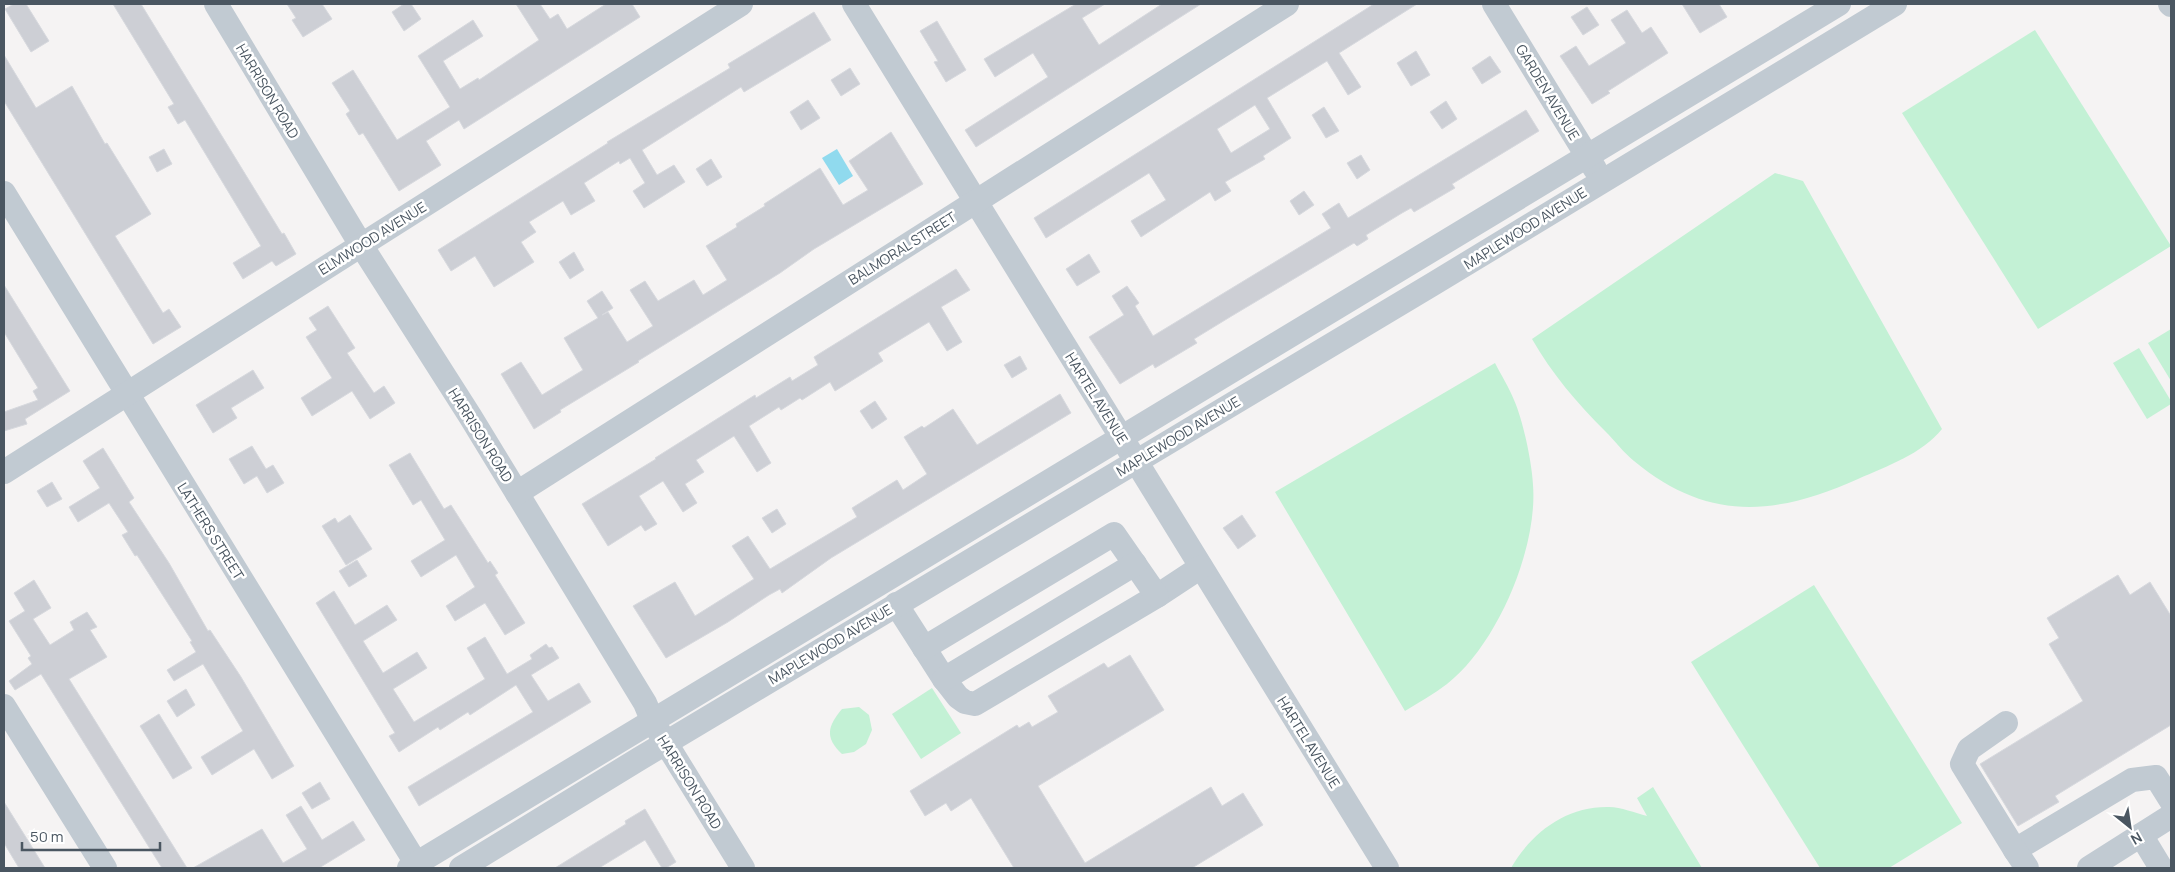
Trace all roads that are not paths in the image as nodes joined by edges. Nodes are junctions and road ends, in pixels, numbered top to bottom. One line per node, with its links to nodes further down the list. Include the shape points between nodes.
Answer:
1 (216, 4): 14 (street, HARRISON ROAD)
2 (741, 4): 14 (street, ELMWOOD AVENUE)
3 (854, 4): 13 (street, HARTEL AVENUE)
4 (1287, 4): 13 (street, BALMORAL STREET)
5 (1494, 4): 10 (street, GARDEN AVENUE)
6 (1839, 4): 8 (street, MAPLEWOOD AVENUE)
7 (1895, 4): 9 (street, MAPLEWOOD AVENUE)
8 (1694, 91): 9 (street); 10 (street, MAPLEWOOD AVENUE)
9 (1710, 116): 11 (street, MAPLEWOOD AVENUE)
10 (1588, 156): 11 (street, GARDEN AVENUE); 15 (street, MAPLEWOOD AVENUE)
11 (1603, 180): 16 (street, MAPLEWOOD AVENUE)
12 (4, 193): 19 (street, LATHERS STREET)
13 (976, 202): 20 (street, HARTEL AVENUE); 23 (street, BALMORAL STREET)
14 (361, 246): 19 (street, ELMWOOD AVENUE); 23 (street, HARRISON ROAD)
15 (1418, 258): 16 (street); 17 (street, MAPLEWOOD AVENUE)
16 (1434, 284): 18 (street, MAPLEWOOD AVENUE)
17 (1273, 348): 18 (street); 20 (street, MAPLEWOOD AVENUE)
18 (1287, 371): 21 (street, MAPLEWOOD AVENUE)
19 (126, 394): 22 (street, ELMWOOD AVENUE); 38 (street, LATHERS STREET)
20 (1121, 437): 21 (street, HARTEL AVENUE); 31 (street, MAPLEWOOD AVENUE)
21 (1137, 462): 25 (street, HARTEL AVENUE); 27 (street, MAPLEWOOD AVENUE)
22 (4, 472)
23 (517, 493): 31 (street, HARRISON ROAD, via 645,703)
24 (1135, 564): 26 (street); 28 (street, via 1114,534); 29 (street)
25 (1201, 567): 26 (street); 42 (street, HARTEL AVENUE)
26 (1157, 596): 29 (street, via 975,704 958,697)
27 (896, 604): 28 (street); 33 (street, MAPLEWOOD AVENUE)
28 (924, 648): 29 (street)
29 (944, 679)
30 (4, 706): 39 (street)
31 (653, 722): 33 (street, HARRISON ROAD); 38 (street, MAPLEWOOD AVENUE)
32 (2006, 723): 37 (street, via 1969,749 1962,764)
33 (666, 743): 40 (street, MAPLEWOOD AVENUE); 41 (street, HARRISON ROAD)
34 (2171, 802): 37 (street, via 2156,777 2132,780)
35 (2171, 816): 36 (street)
36 (2141, 835): 43 (street); 44 (street)
37 (2018, 861)
38 (415, 867)
39 (104, 868)
40 (461, 868)
41 (743, 868)
42 (1387, 868)
43 (2090, 868)
44 (2161, 868)

